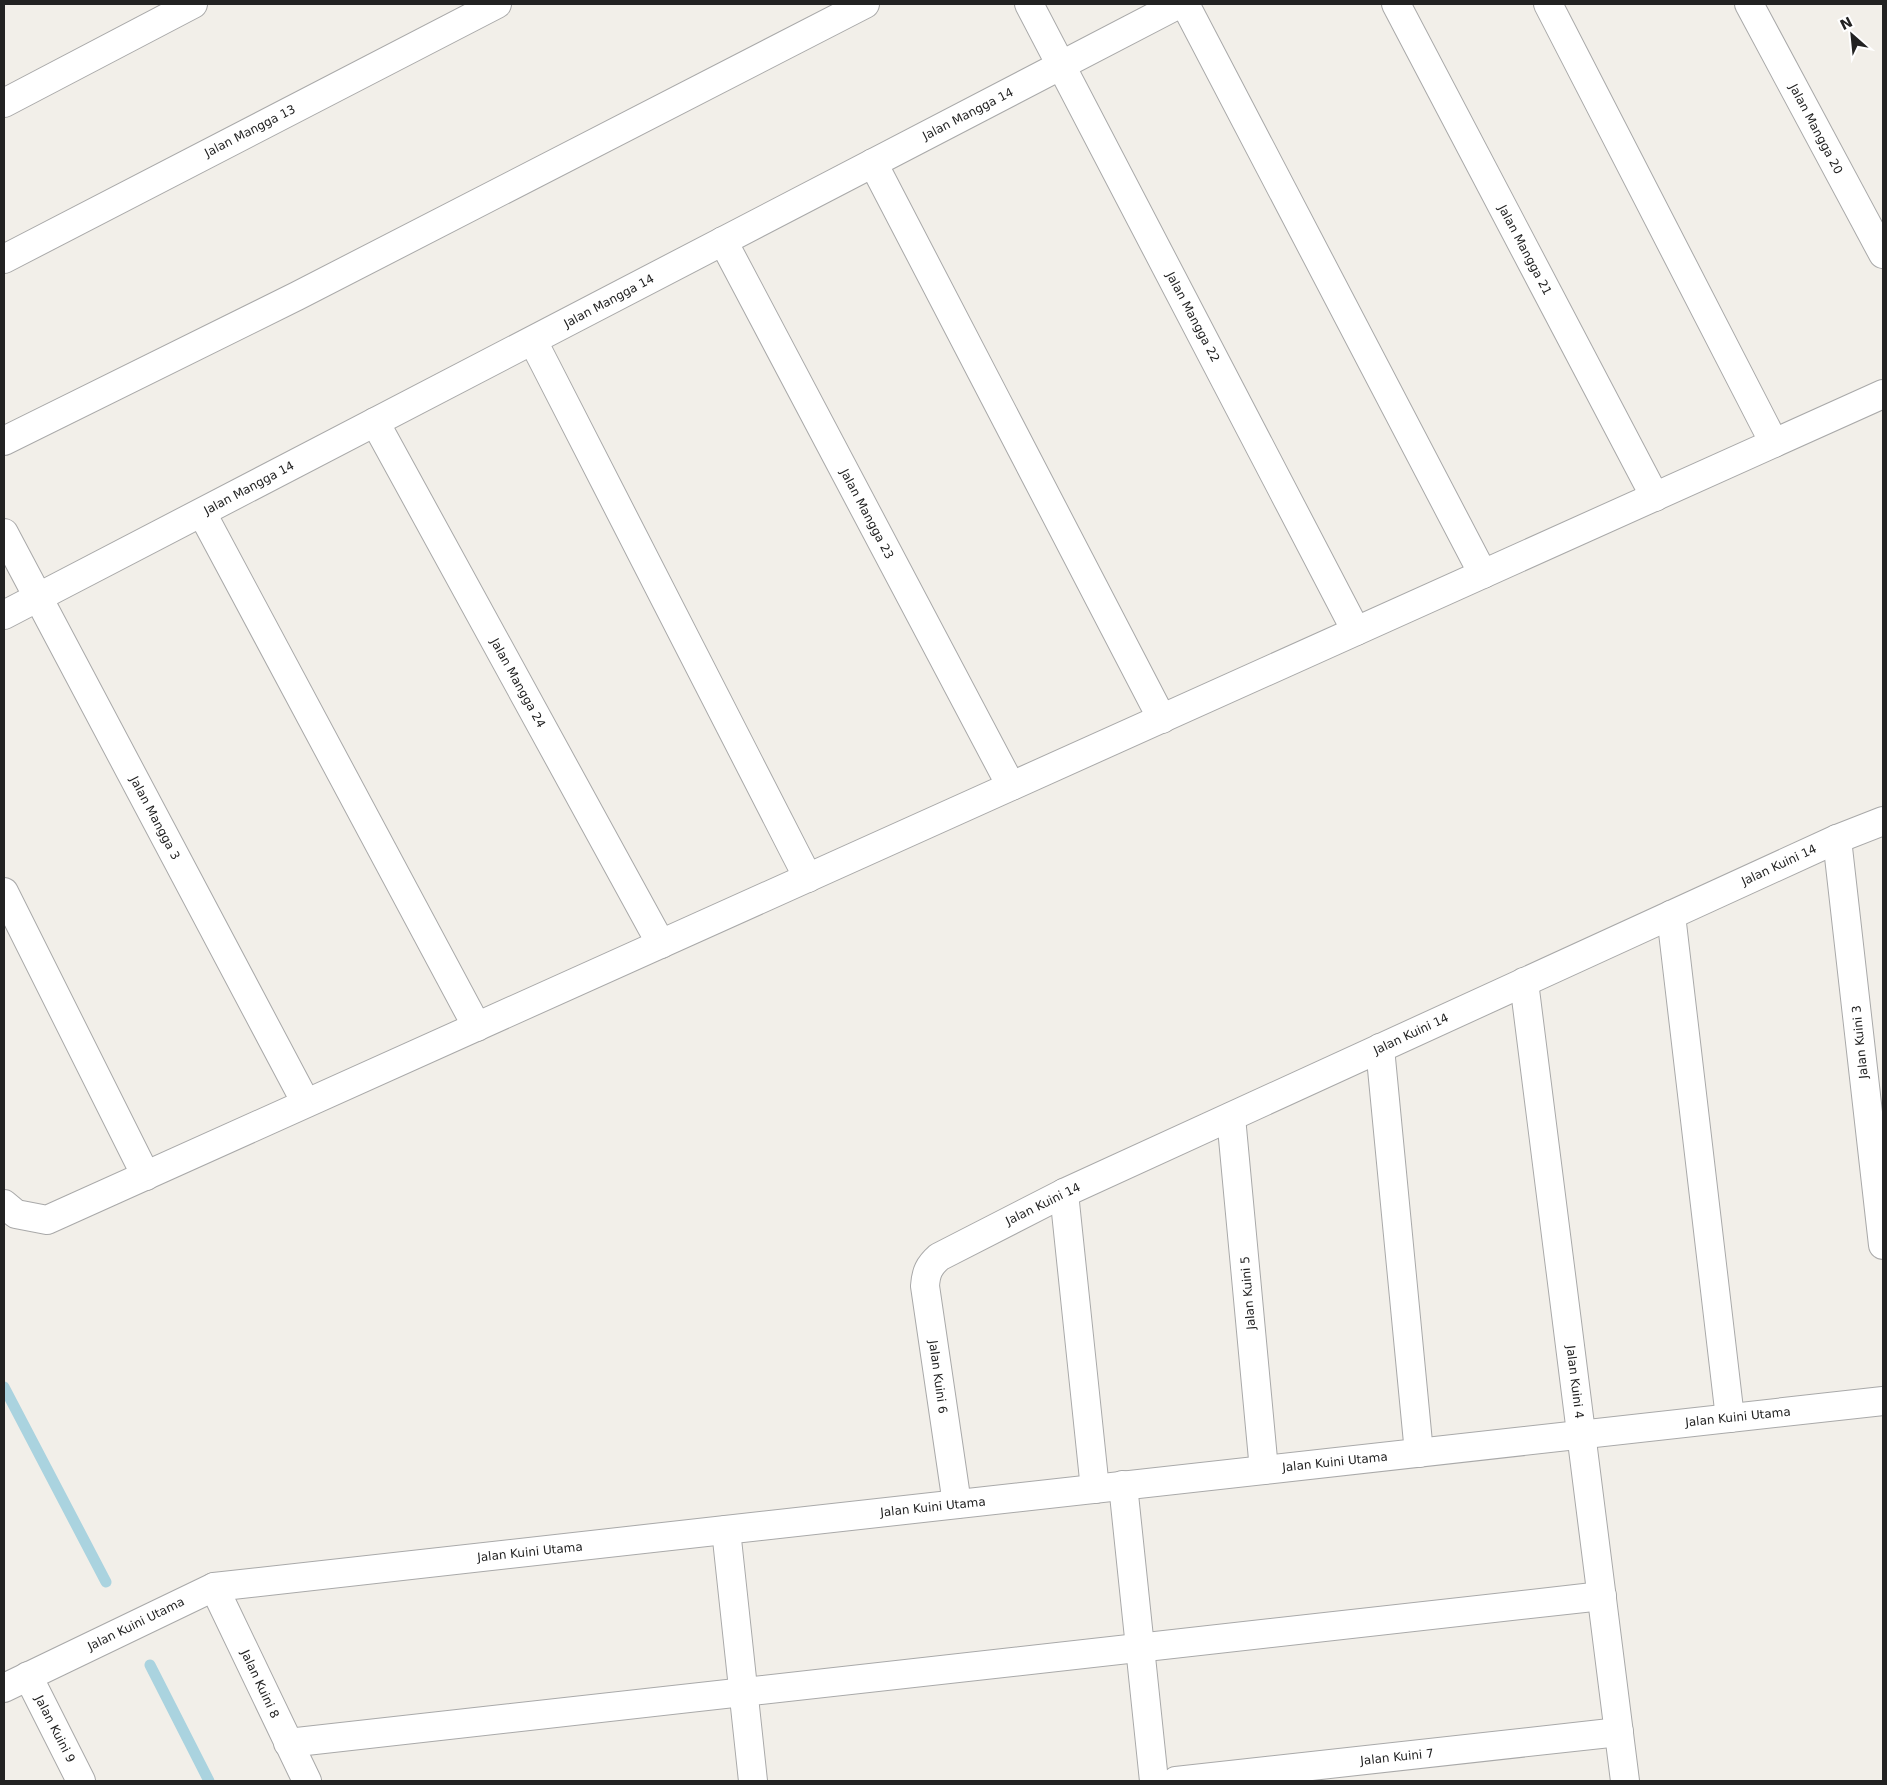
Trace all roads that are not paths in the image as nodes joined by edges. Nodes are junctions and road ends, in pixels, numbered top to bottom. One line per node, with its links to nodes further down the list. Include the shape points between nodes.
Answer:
1 (193, 4): 12 (street)
2 (496, 4): 10 (street, Jalan Mangga 13)
3 (865, 4): 20 (street, via 306,292)
4 (1029, 4): 11 (street, Jalan Mangga 22)
5 (1179, 4): 11 (street, Jalan Mangga 14)
6 (1185, 4): 25 (street)
7 (1396, 4): 22 (street, Jalan Mangga 21)
8 (1548, 4): 21 (street)
9 (1749, 4): 15 (street, Jalan Mangga 20)
10 (455, 13): 16 (street, Jalan Mangga 13)
11 (1061, 65): 13 (street, Jalan Mangga 14); 28 (street, Jalan Mangga 22)
12 (4, 103)
13 (873, 163): 14 (street, Jalan Mangga 14); 29 (street)
14 (723, 241): 17 (street, Jalan Mangga 14); 30 (street, Jalan Mangga 23)
15 (1883, 254)
16 (4, 259)
17 (532, 341): 19 (street, Jalan Mangga 14); 33 (street)
18 (1883, 394): 21 (street)
19 (375, 422): 23 (street, Jalan Mangga 14); 36 (street, Jalan Mangga 24)
20 (4, 441)
21 (1774, 443): 22 (street)
22 (1655, 497): 25 (street)
23 (202, 513): 26 (street, Jalan Mangga 14); 38 (street)
24 (4, 533): 26 (street, Jalan Mangga 3)
25 (1483, 574): 28 (street)
26 (38, 598): 27 (street, Jalan Mangga 14); 40 (street, Jalan Mangga 3)
27 (4, 615)
28 (1356, 631): 29 (street)
29 (1162, 719): 30 (street)
30 (1012, 786): 33 (street)
31 (1883, 821): 32 (street, Jalan Kuini 14)
32 (1837, 838): 35 (street, Jalan Kuini 14); 45 (street, Jalan Kuini 3)
33 (808, 878): 36 (street)
34 (4, 892): 42 (street)
35 (1671, 915): 37 (street, Jalan Kuini 14); 48 (street)
36 (661, 944): 38 (street)
37 (1524, 982): 39 (street, Jalan Kuini 14); 49 (street, Jalan Kuini 4)
38 (477, 1027): 40 (street)
39 (1380, 1048): 41 (street, Jalan Kuini 14); 50 (street)
40 (306, 1104): 42 (street)
41 (1230, 1117): 43 (street, Jalan Kuini 14); 51 (street, Jalan Kuini 5)
42 (146, 1176): 44 (street, via 47,1220)
43 (1064, 1193): 46 (street, Jalan Kuini 14); 53 (street)
44 (10, 1209)
45 (1883, 1245)
46 (942, 1255): 54 (street, Jalan Kuini 6, via 930,1264 925,1274 925,1286)
47 (1883, 1401): 48 (street, Jalan Kuini Utama)
48 (1730, 1418): 49 (street, Jalan Kuini Utama)
49 (1581, 1435): 50 (street, Jalan Kuini Utama); 57 (street, Jalan Kuini 4)
50 (1419, 1453): 51 (street, Jalan Kuini Utama)
51 (1264, 1470): 52 (street, Jalan Kuini Utama)
52 (1123, 1486): 53 (street, Jalan Kuini Utama); 58 (street)
53 (1095, 1489): 54 (street, Jalan Kuini Utama)
54 (957, 1504): 55 (street, Jalan Kuini Utama)
55 (726, 1530): 56 (street, Jalan Kuini Utama); 61 (street)
56 (214, 1587): 59 (street, Jalan Kuini Utama); 63 (street, Jalan Kuini 8)
57 (1602, 1596): 58 (street); 62 (street, Jalan Kuini 4)
58 (1140, 1649): 61 (street); 67 (street)
59 (28, 1676): 60 (street, Jalan Kuini Utama); 64 (street, Jalan Kuini 9)
60 (4, 1688)
61 (744, 1693): 63 (street); 66 (street)
62 (1619, 1732): 68 (street, Jalan Kuini 7); 69 (street, Jalan Kuini 4)
63 (288, 1743): 65 (street, Jalan Kuini 8)
64 (81, 1781)
65 (307, 1781)
66 (753, 1781)
67 (1154, 1781)
68 (1176, 1781)
69 (1625, 1781)

